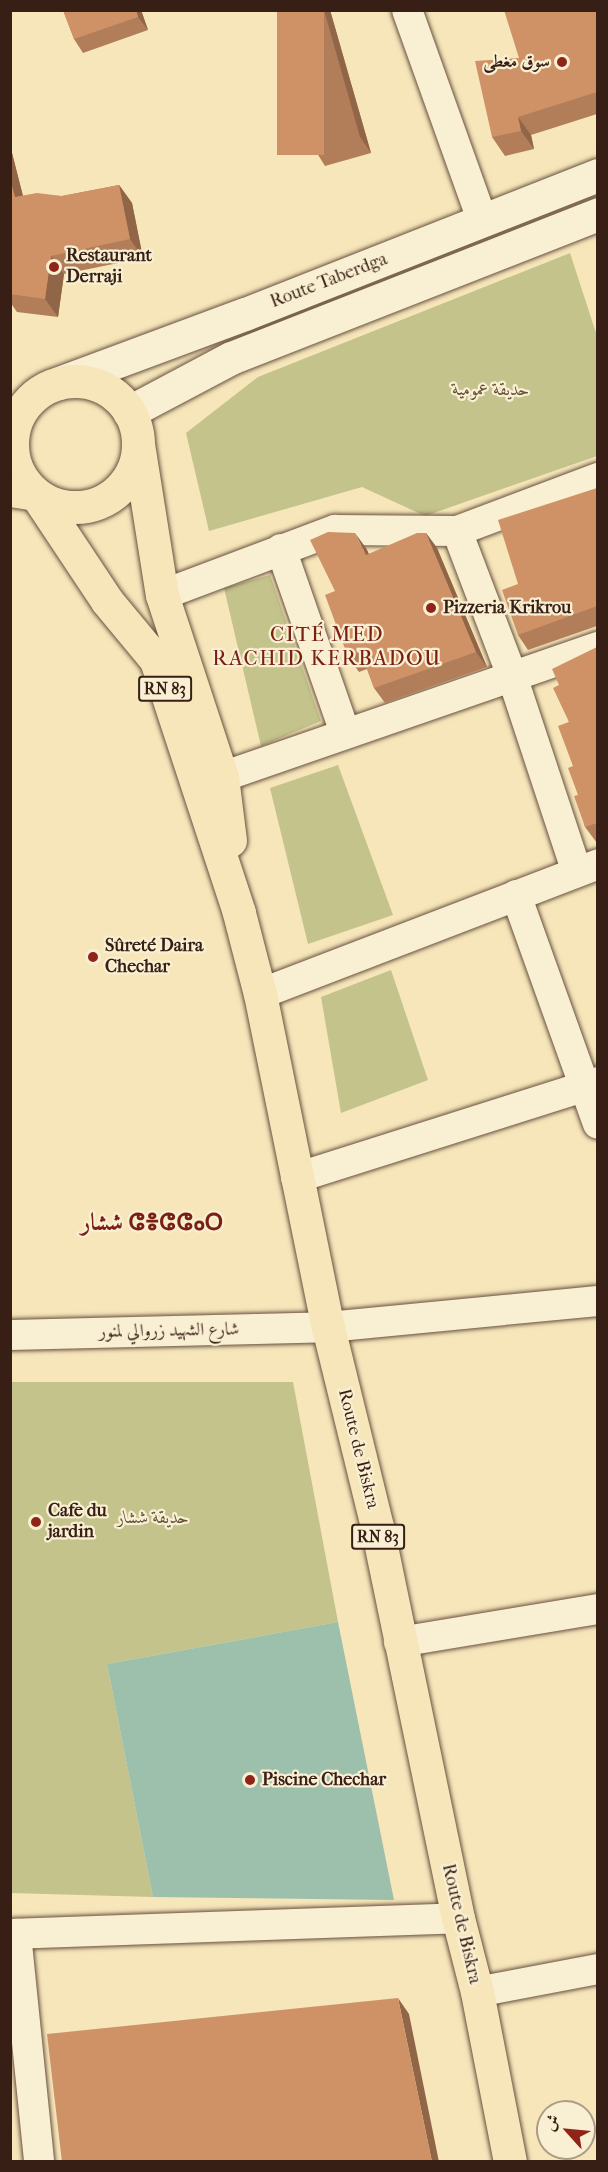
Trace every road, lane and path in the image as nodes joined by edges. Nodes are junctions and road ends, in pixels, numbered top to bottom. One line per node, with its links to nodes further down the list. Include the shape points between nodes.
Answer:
1 (407, 10): 4 (street)
2 (590, 178): 3 (street); 4 (main road, Route Taberdga)
3 (597, 213): 7 (main road, Route Taberdga, via 231,358)
4 (483, 222): 5 (main road, Route Taberdga)
5 (59, 383): 6 (main road); 7 (main road, via 75,381 99,386 119,399); 10 (main road, via 40,391 25,404 13,431 14,461)
6 (10, 384)
7 (129, 412): 8 (main road)
8 (138, 444): 10 (main road, via 125,482 111,496 93,504 73,507); 13 (main road, RN 83)
9 (597, 478): 11 (street)
10 (23, 492): 20 (main road, RN 83, via 156,660)
11 (457, 531): 12 (street, via 335,530); 15 (street)
12 (281, 549): 13 (street); 16 (street)
13 (162, 595): 17 (main road, RN 83)
14 (597, 647): 15 (street)
15 (512, 676): 16 (street); 18 (street)
16 (345, 733): 17 (street)
17 (222, 777): 20 (main road, RN 83)
18 (587, 868): 19 (street)
19 (516, 895): 21 (street); 22 (street)
20 (239, 914): 21 (main road, Route de Biskra / RN 83)
21 (260, 994): 24 (main road, Route de Biskra / RN 83)
22 (592, 1085): 23 (street); 24 (street)
23 (597, 1124)
24 (296, 1178): 26 (main road, Route de Biskra / RN 83)
25 (597, 1301): 26 (street, شارع الشهيد زروالي لمنور)
26 (328, 1327): 27 (street, شارع الشهيد زروالي لمنور); 29 (main road, Route de Biskra / RN 83)
27 (10, 1335)
28 (597, 1609): 29 (street)
29 (399, 1642): 30 (main road, Route de Biskra / RN 83)
30 (458, 1918): 31 (street); 33 (main road, Route de Biskra / RN 83)
31 (13, 1934): 34 (street)
32 (597, 1969): 33 (street)
33 (477, 1992): 35 (main road, Route de Biskra / RN 83)
34 (39, 2162)
35 (510, 2162)

